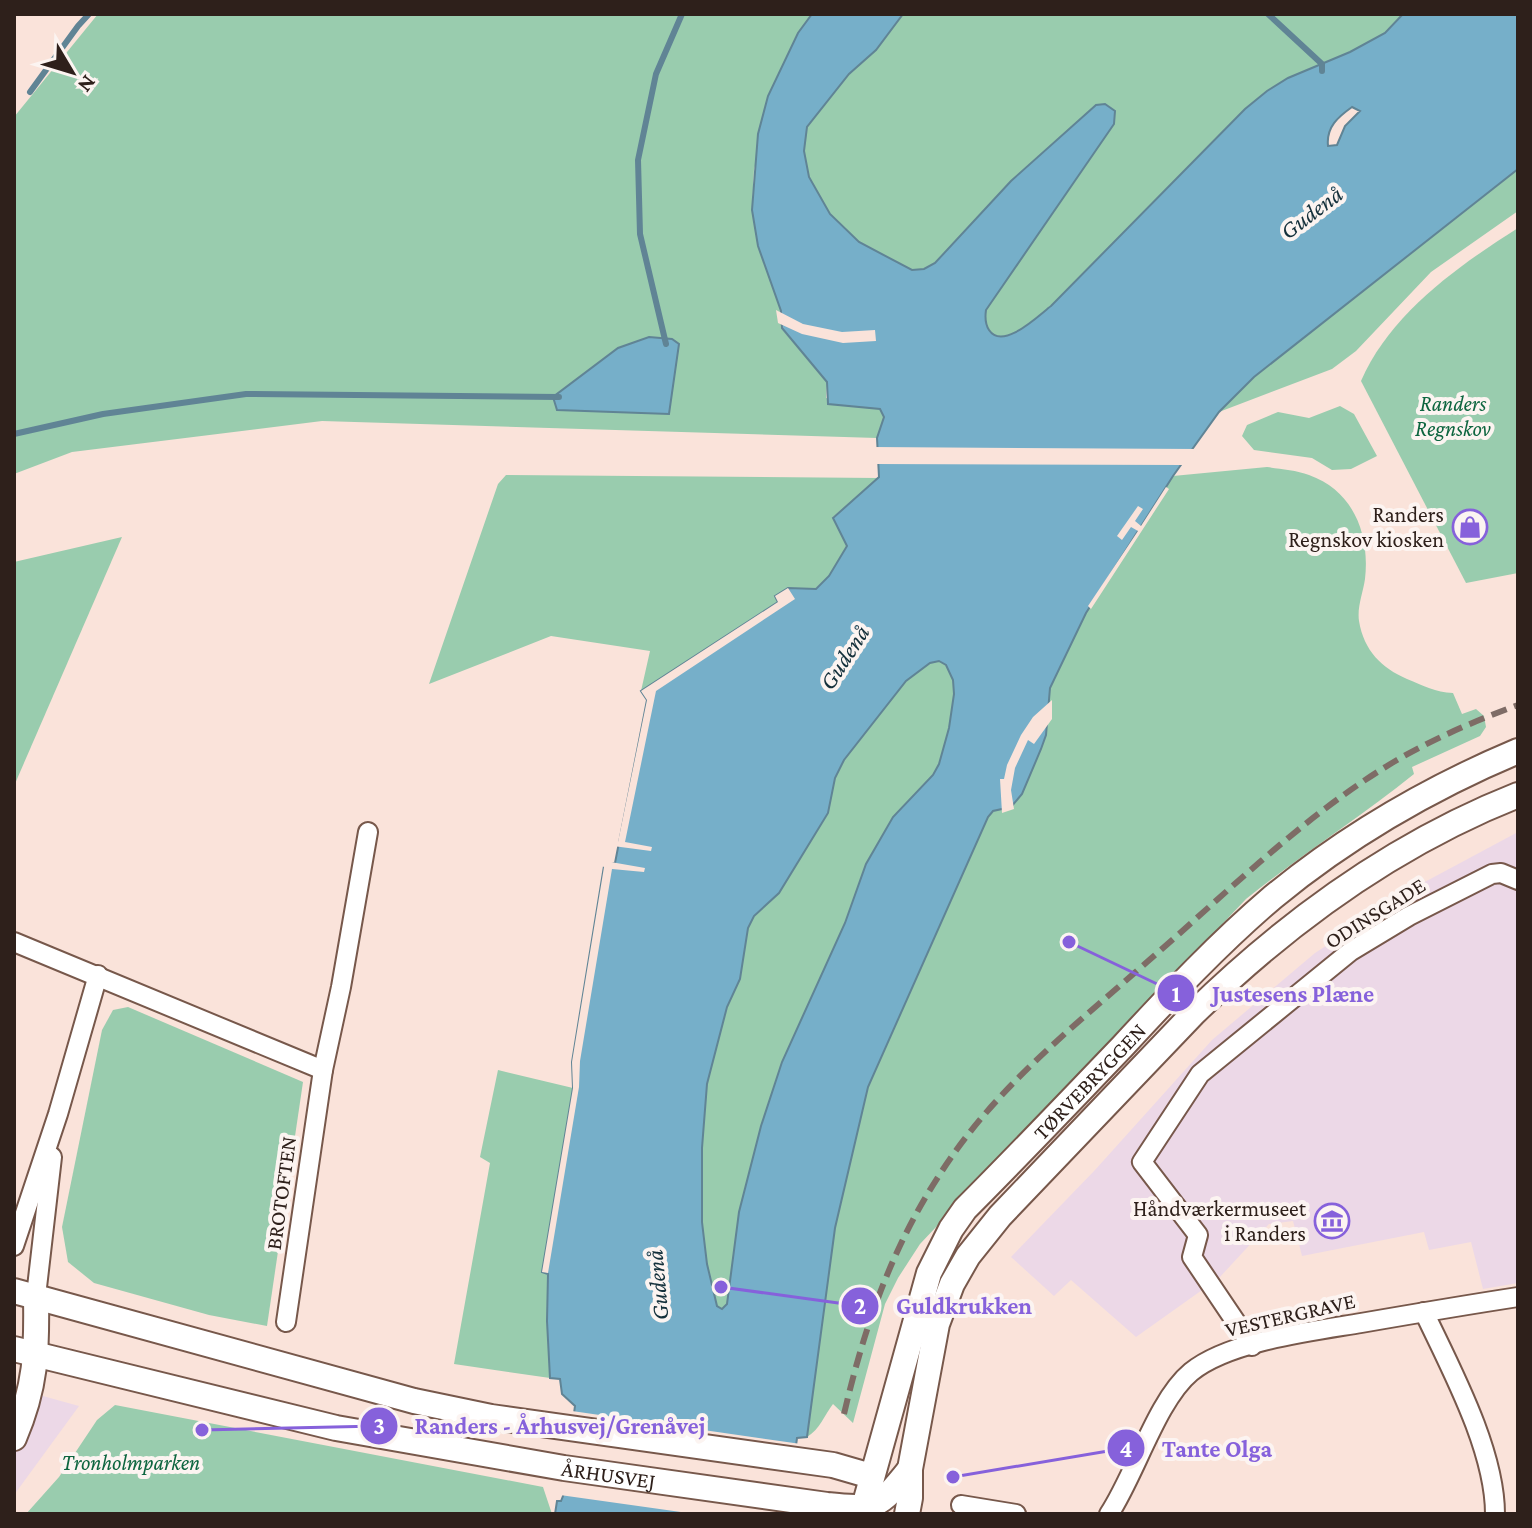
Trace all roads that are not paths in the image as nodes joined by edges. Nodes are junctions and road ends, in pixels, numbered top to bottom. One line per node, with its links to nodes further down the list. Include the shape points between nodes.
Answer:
1 (1518, 751): 18 (main road, TØRVEBRYGGEN, via 1403,808 1275,896 1194,971 965,1209 929,1273)
2 (1518, 795): 17 (main road, TØRVEBRYGGEN, via 1424,839 1296,921 1225,982 1000,1216 968,1256 937,1324)
3 (368, 832): 7 (street, BROTOFTEN)
4 (1518, 880): 14 (street, ODINSGADE, via 1492,874 1351,951 1200,1074 1142,1162 1198,1235 1192,1257)
5 (14, 942): 6 (street)
6 (98, 975): 7 (street); 8 (street)
7 (323, 1070): 13 (street, BROTOFTEN)
8 (58, 1114): 9 (street); 10 (street)
9 (14, 1246)
10 (25, 1294): 15 (main road); 18 (main road, ÅRHUSVEJ, via 414,1401 491,1417 833,1465)
11 (1518, 1297): 12 (street, VESTERGRAVE)
12 (1424, 1312): 14 (street, VESTERGRAVE); 20 (street, via 1486,1460)
13 (286, 1322)
14 (1252, 1346): 23 (street, VESTERGRAVE, via 1222,1354 1191,1372 1170,1398)
15 (25, 1352): 16 (main road, via 27,1408); 18 (main road, ÅRHUSVEJ, via 336,1428 564,1468 793,1500)
16 (14, 1438)
17 (910, 1469): 18 (main road); 21 (main road, TØRVEBRYGGEN)
18 (873, 1502)
19 (961, 1505): 22 (street)
20 (1495, 1509)
21 (907, 1514)
22 (1016, 1514)
23 (1109, 1514)

